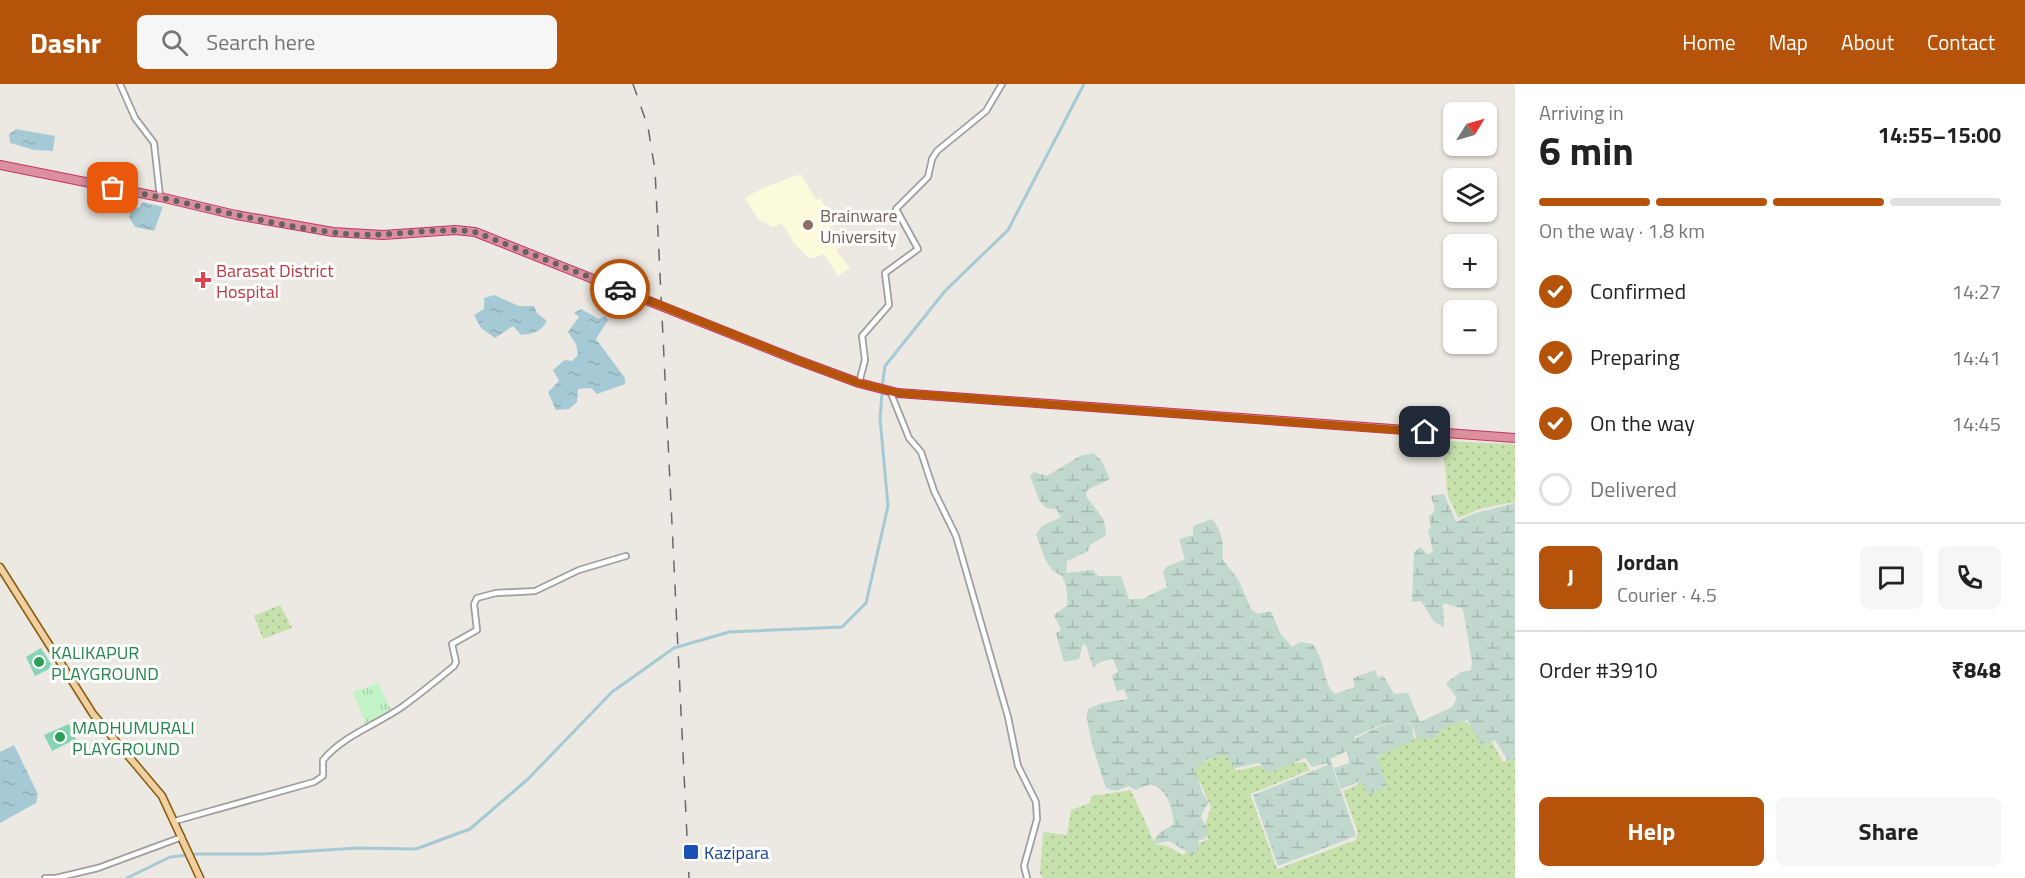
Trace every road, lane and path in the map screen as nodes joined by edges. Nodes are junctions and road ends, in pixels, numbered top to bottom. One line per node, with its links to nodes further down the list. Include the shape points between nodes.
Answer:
1 (120, 84): 4 (street, via 135,118 154,144)
2 (1002, 84): 5 (street, via 986,111 938,151 928,177 896,208 918,249 885,273 889,305 862,336 865,360)
3 (0, 165): 4 (highway)
4 (160, 197): 5 (highway, via 333,232 383,236 475,232)
5 (859, 383): 6 (highway)
6 (884, 390): 7 (highway, via 954,399); 15 (street, via 909,438 921,452 956,536 1008,717 1018,766 1036,802 1037,819 1024,866)
7 (1515, 438)
8 (627, 556): 10 (street, via 570,573 535,591 477,598 477,630 452,644 454,666 401,707 331,752 323,759 324,774 320,779 286,792 211,808)
9 (0, 567): 10 (main road, via 83,700 148,777)
10 (175, 821): 11 (main road)
11 (182, 837): 13 (street, via 98,868); 14 (main road)
12 (45, 878): 13 (street)
13 (55, 878)
14 (200, 878)
15 (1026, 878)

